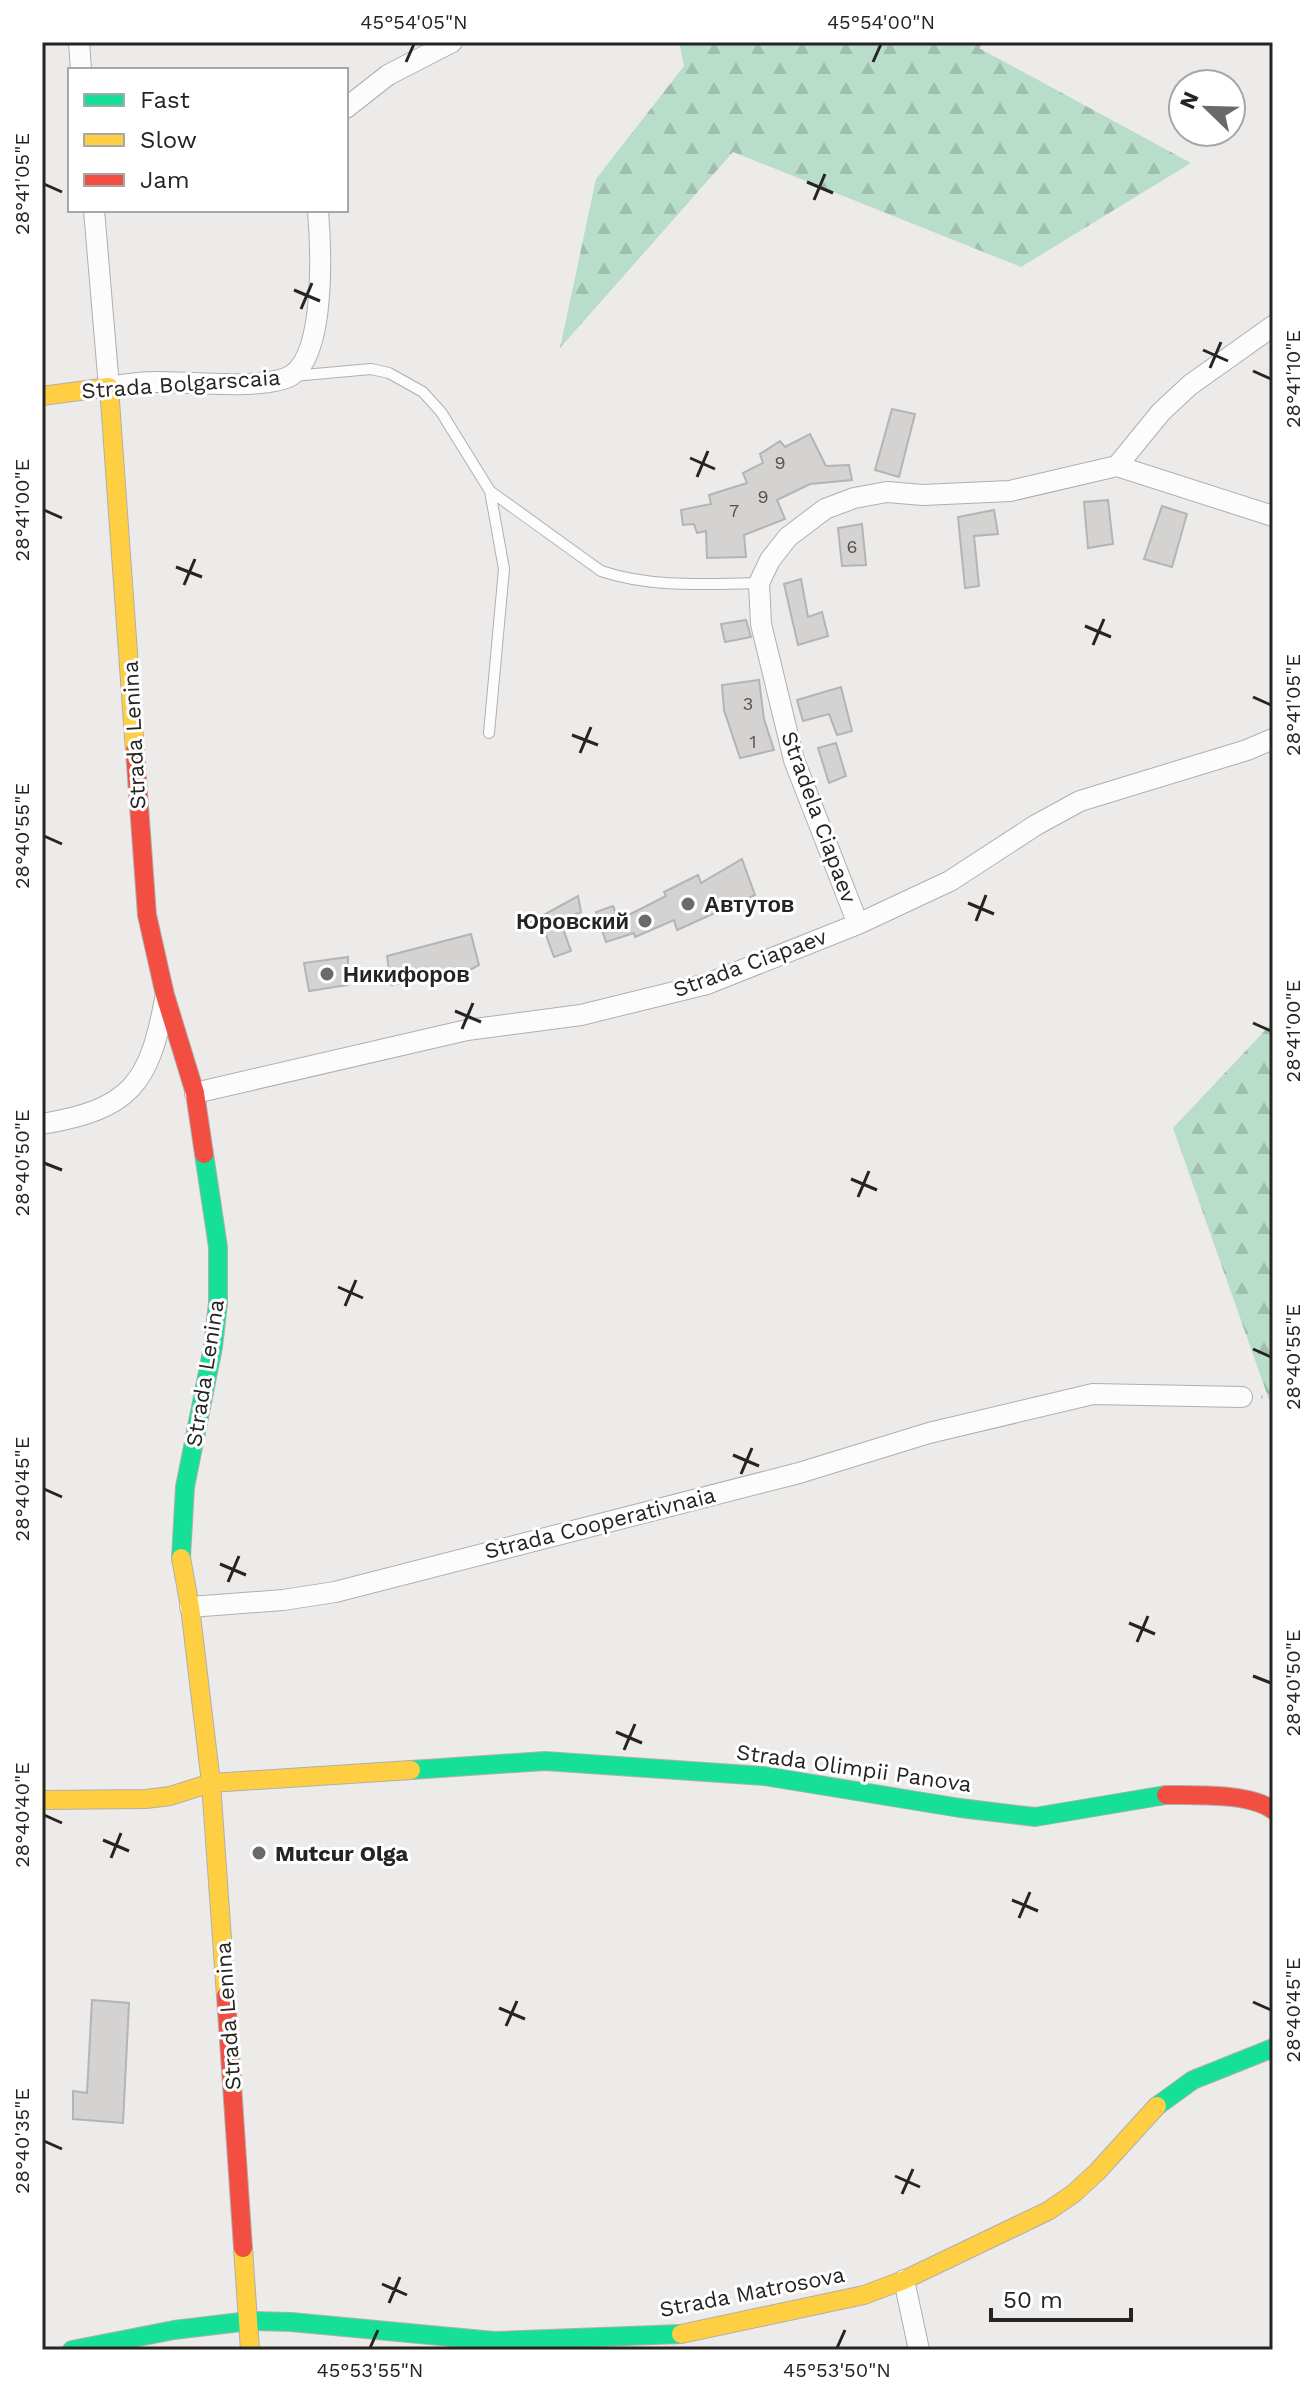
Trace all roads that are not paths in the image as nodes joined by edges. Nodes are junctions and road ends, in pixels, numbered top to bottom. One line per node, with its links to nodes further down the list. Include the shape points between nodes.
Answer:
1 (79, 42): 3 (street)
2 (452, 42): 4 (street, via 388,75)
3 (81, 68)
4 (348, 106)
5 (94, 212): 9 (street, Strada Lenina)
6 (318, 212): 8 (street, Strada Bolgarscaia, via 313,338 306,362)
7 (1273, 326): 11 (street, via 1190,385)
8 (291, 376): 9 (street, Strada Bolgarscaia, via 211,385 153,382); 12 (lane, via 371,369 405,381 441,412)
9 (109, 387): 10 (street, Strada Bolgarscaia); 18 (street, Strada Lenina, via 147,915)
10 (42, 396)
11 (1117, 466): 13 (street); 14 (street, via 1010,491 887,492 854,498 825,509 788,537)
12 (490, 491): 14 (lane, via 601,571 693,585); 15 (lane, via 504,569)
13 (1273, 516)
14 (759, 583): 17 (street, Stradela Ciapaev, via 761,624 794,760)
15 (489, 733)
16 (1273, 739): 17 (street, Strada Ciapaev, via 1080,801 950,881)
17 (858, 924): 19 (street, Strada Ciapaev, via 707,984 581,1015 467,1030)
18 (165, 995): 19 (street, Strada Lenina); 20 (street, via 157,1041 142,1076 112,1104 75,1119)
19 (195, 1093): 22 (street, Strada Lenina, via 218,1247 218,1303 184,1502 181,1564)
20 (42, 1124)
21 (1242, 1397): 22 (street, Strada Cooperativnaia, via 1093,1394 335,1592)
22 (190, 1607): 23 (street, Strada Lenina)
23 (211, 1783): 24 (street, Strada Olimpii Panova, via 146,1799); 25 (street, Strada Olimpii Panova, via 545,1761 764,1776 1035,1817 1167,1795 1235,1798); 28 (street, Strada Lenina)
24 (42, 1800)
25 (1273, 1810)
26 (1273, 2048): 27 (street, Strada Matrosova, via 1193,2080 1153,2109 1097,2172 1048,2211)
27 (904, 2280): 28 (street, Strada Matrosova, via 864,2295 674,2335 494,2341); 31 (street)
28 (249, 2321): 29 (street, Strada Matrosova); 30 (street, Strada Lenina)
29 (72, 2350)
30 (250, 2350)
31 (919, 2350)

